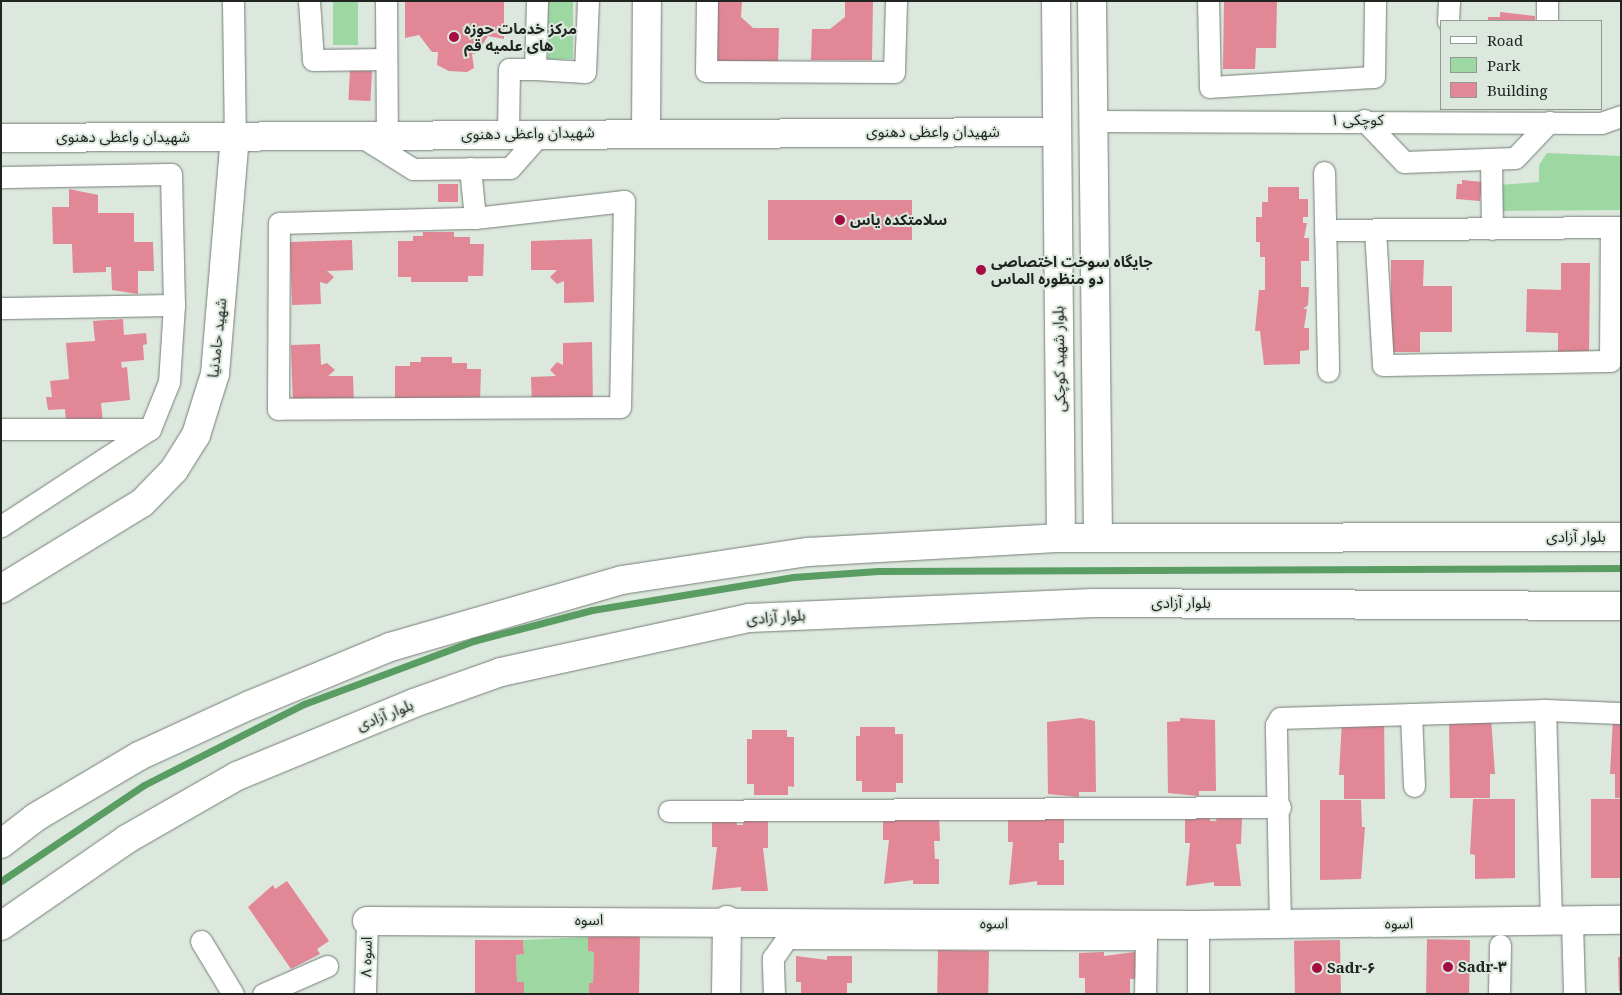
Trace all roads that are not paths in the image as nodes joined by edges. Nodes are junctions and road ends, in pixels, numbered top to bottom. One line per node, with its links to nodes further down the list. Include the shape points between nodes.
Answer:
1 (233, 1): 30 (street)
2 (309, 1): 17 (street, via 313,60)
3 (386, 1): 17 (street)
4 (537, 1): 18 (street)
5 (588, 1): 18 (street, via 585,72)
6 (647, 1): 24 (street)
7 (707, 1): 8 (street, via 706,71 894,72)
8 (896, 1)
9 (1056, 1): 25 (street, بلوار شهید کوچکی)
10 (1092, 1): 21 (street)
11 (1208, 1): 12 (street, via 1210,87 1374,77)
12 (1375, 1)
13 (1448, 1): 15 (street)
14 (1547, 1): 16 (street)
15 (1448, 20)
16 (1547, 20)
17 (386, 59): 29 (street)
18 (536, 69): 27 (street, via 509,69)
19 (1445, 114): 22 (street, کوچکی ۱); 23 (street, کوچکی ۱)
20 (1621, 116): 23 (street, کوچکی ۱, via 1602,123)
21 (1092, 120): 22 (street, کوچکی ۱); 46 (street)
22 (1364, 120): 32 (street, via 1404,162)
23 (1549, 122): 32 (street, via 1515,158)
24 (646, 132): 25 (street, شهیدان واعظی دهنوی); 26 (street, شهیدان واعظی دهنوی)
25 (1056, 132): 47 (street, بلوار شهید کوچکی)
26 (541, 133): 27 (street, شهیدان واعظی دهنوی); 33 (street, via 510,168)
27 (508, 134): 29 (street, شهیدان واعظی دهنوی)
28 (358, 135): 29 (street, شهیدان واعظی دهنوی); 30 (street, شهیدان واعظی دهنوی); 33 (street, via 413,169)
29 (387, 135)
30 (235, 137): 31 (street, شهیدان واعظی دهنوی); 52 (street, شهید حامدنیا, via 215,374 196,435 174,470 142,503)
31 (1, 138)
32 (1491, 159): 38 (street)
33 (470, 168): 36 (street)
34 (1324, 172): 39 (street)
35 (1, 177): 41 (street, via 171,174)
36 (474, 218): 36 (street, via 279,223 278,409 620,406 624,201)
37 (1616, 227): 38 (street); 40 (street, via 1610,361 1383,365)
38 (1492, 229): 40 (street)
39 (1325, 230): 40 (street); 43 (street)
40 (1375, 230)
41 (174, 305): 42 (street); 45 (street, via 169,382)
42 (1, 308)
43 (1328, 371)
44 (1, 429): 45 (street)
45 (150, 429): 48 (street)
46 (1098, 476): 47 (street, via 1079,488); 49 (street)
47 (1060, 478): 51 (street, بلوار شهید کوچکی)
48 (1, 526)
49 (1098, 537): 50 (street, بلوار آزادی); 51 (street, بلوار آزادی)
50 (1621, 537)
51 (1060, 538): 60 (street, بلوار آزادی, via 808,552 622,580 530,604 390,647 216,721 139,756 36,817)
52 (1, 589)
53 (1621, 606): 67 (street, بلوار آزادی, via 1093,604 750,618 501,672 414,703 237,776 127,839)
54 (1545, 710): 55 (street); 56 (street); 64 (street)
55 (1621, 713)
56 (1411, 714): 57 (street); 58 (street, via 1280,718 1276,726)
57 (1414, 786)
58 (1280, 807): 59 (street); 65 (street)
59 (669, 811)
60 (1, 844)
61 (727, 920): 63 (street, اسوه); 66 (street, اسوه); 74 (street)
62 (1621, 920): 64 (street, اسوه)
63 (367, 921): 73 (street, اسوه ۸)
64 (1562, 921): 65 (street, اسوه); 79 (street)
65 (1280, 924): 66 (street, اسوه)
66 (1198, 925): 77 (street)
67 (1, 926)
68 (201, 941): 71 (street)
69 (1500, 945): 78 (street)
70 (327, 966): 72 (street)
71 (233, 994)
72 (263, 994)
73 (365, 994)
74 (726, 994)
75 (774, 994): 76 (street, via 773,958 787,938 807,938 1146,939)
76 (1145, 994)
77 (1198, 994)
78 (1499, 994)
79 (1574, 994)

